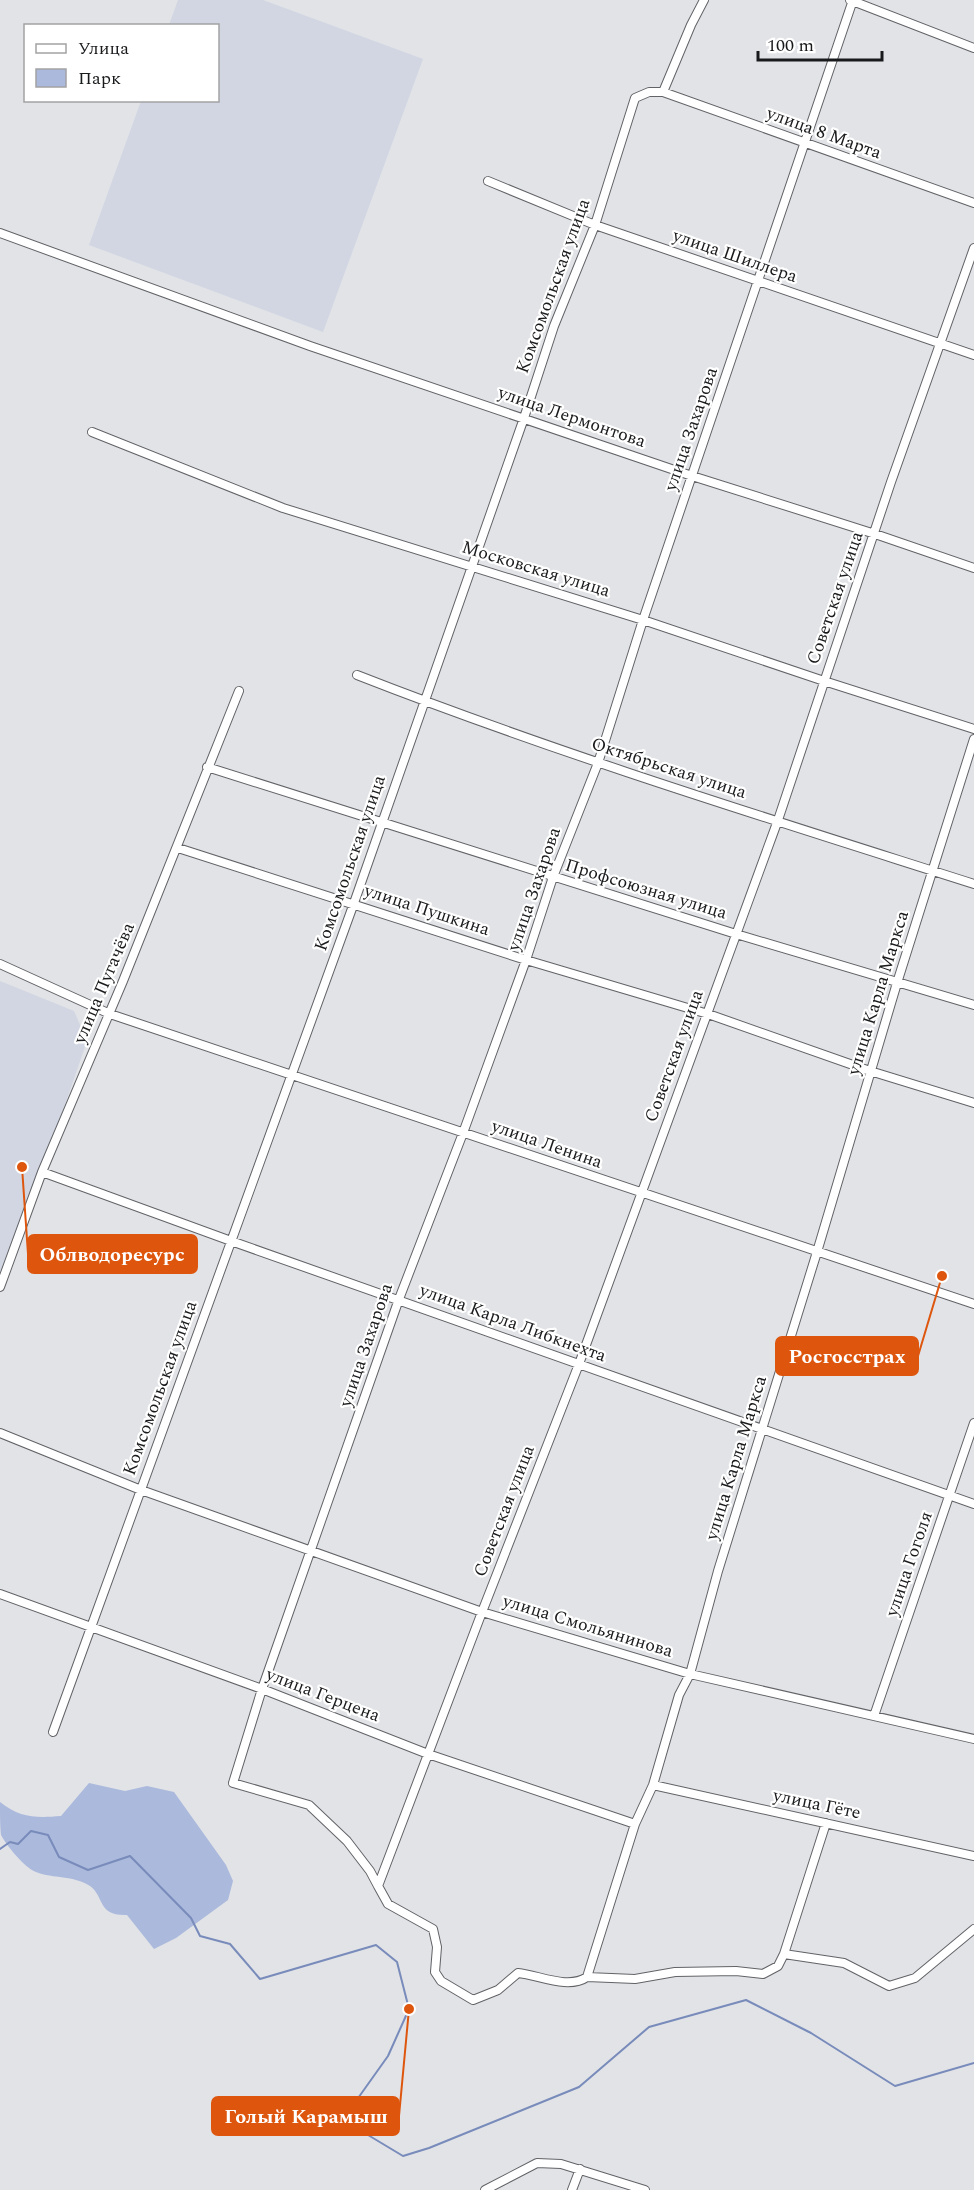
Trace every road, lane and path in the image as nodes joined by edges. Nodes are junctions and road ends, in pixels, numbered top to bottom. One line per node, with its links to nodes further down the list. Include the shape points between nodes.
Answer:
1 (704, 0): 4 (street)
2 (852, 0): 3 (street); 5 (street, улица Захарова)
3 (974, 48)
4 (663, 92): 5 (street, улица 8 Марта); 8 (street, Комсомольская улица, via 635,98)
5 (805, 144): 7 (street, улица 8 Марта); 11 (street, улица Захарова)
6 (488, 181): 8 (street, улица Шиллера)
7 (974, 203)
8 (595, 225): 11 (street, улица Шиллера); 14 (street, Комсомольская улица, via 554,326)
9 (0, 233): 14 (street, улица Лермонтова, via 310,346)
10 (974, 248): 12 (street, Советская улица)
11 (759, 282): 12 (street, улица Шиллера); 16 (street, улица Захарова)
12 (941, 343): 13 (street, улица Шиллера); 17 (street, Советская улица)
13 (974, 355)
14 (524, 417): 16 (street, улица Лермонтова); 18 (street, Комсомольская улица)
15 (92, 432): 18 (street, Московская улица, via 283,508)
16 (692, 476): 17 (street, улица Лермонтова); 20 (street, улица Захарова)
17 (875, 534): 19 (street, улица Лермонтова); 22 (street, Советская улица)
18 (472, 566): 20 (street, Московская улица); 24 (street, Комсомольская улица)
19 (974, 568)
20 (643, 620): 22 (street, Московская улица); 27 (street, улица Захарова)
21 (357, 675): 24 (street, Октябрьская улица)
22 (824, 681): 25 (street, Московская улица); 29 (street, Советская улица)
23 (239, 691): 28 (street, улица Пугачёва)
24 (425, 701): 27 (street, Октябрьская улица); 30 (street, Комсомольская улица)
25 (974, 729)
26 (974, 739): 32 (street, улица Карла Маркса)
27 (598, 763): 29 (street, Октябрьская улица); 33 (street, улица Захарова)
28 (207, 767): 30 (street, Профсоюзная улица); 31 (street, улица Пугачёва)
29 (778, 820): 32 (street, Октябрьская улица); 36 (street, Советская улица)
30 (382, 824): 33 (street, Профсоюзная улица); 35 (street, Комсомольская улица)
31 (178, 848): 35 (street, улица Пушкина); 41 (street, улица Пугачёва)
32 (933, 871): 34 (street, Октябрьская улица); 39 (street, улица Карла Маркса)
33 (553, 877): 36 (street, Профсоюзная улица); 37 (street, улица Захарова)
34 (974, 884)
35 (354, 903): 37 (street, улица Пушкина); 44 (street, Комсомольская улица)
36 (736, 934): 39 (street, Профсоюзная улица); 42 (street, Советская улица)
37 (526, 960): 42 (street, улица Пушкина); 46 (street, улица Захарова)
38 (0, 964): 41 (street, улица Ленина)
39 (897, 983): 40 (street, Профсоюзная улица); 43 (street, улица Карла Маркса)
40 (974, 1005)
41 (110, 1014): 44 (street, улица Ленина); 47 (street, улица Пугачёва)
42 (708, 1014): 43 (street, улица Пушкина); 48 (street, Советская улица)
43 (870, 1071): 45 (street, улица Пушкина); 50 (street, улица Карла Маркса)
44 (292, 1074): 46 (street, улица Ленина); 49 (street, Комсомольская улица)
45 (974, 1103)
46 (463, 1133): 48 (street, улица Ленина); 52 (street, улица Захарова)
47 (42, 1172): 49 (street, улица Карла Либкнехта); 51 (street, улица Пугачёва)
48 (642, 1194): 50 (street, улица Ленина); 54 (street, Советская улица)
49 (231, 1241): 52 (street, улица Карла Либкнехта); 58 (street, Комсомольская улица)
50 (817, 1252): 53 (street, улица Ленина); 56 (street, улица Карла Маркса)
51 (0, 1287)
52 (399, 1299): 54 (street, улица Карла Либкнехта); 61 (street, улица Захарова)
53 (974, 1304)
54 (579, 1364): 56 (street, улица Карла Либкнехта); 63 (street, Советская улица)
55 (974, 1423): 59 (street, улица Гоголя)
56 (763, 1428): 59 (street, улица Карла Либкнехта); 65 (street, улица Карла Маркса)
57 (0, 1433): 58 (street, улица Смольянинова)
58 (141, 1490): 61 (street, улица Смольянинова); 64 (street, Комсомольская улица)
59 (950, 1496): 60 (street, улица Карла Либкнехта); 67 (street, улица Гоголя)
60 (974, 1504)
61 (311, 1551): 63 (street, улица Смольянинова); 66 (street, улица Захарова)
62 (0, 1594): 64 (street, улица Герцена)
63 (482, 1612): 65 (street, улица Смольянинова); 70 (street, Советская улица)
64 (92, 1627): 66 (street, улица Герцена); 68 (street, Комсомольская улица)
65 (690, 1674): 67 (street, улица Смольянинова); 71 (street, улица Карла Маркса, via 679,1695)
66 (262, 1689): 70 (street, улица Герцена); 75 (street, улица Захарова, via 233,1784 309,1805 347,1841)
67 (874, 1716): 69 (street, улица Смольянинова)
68 (53, 1732)
69 (974, 1739)
70 (428, 1754): 73 (street, улица Герцена); 75 (street, Советская улица)
71 (653, 1785): 72 (street, улица Гёте); 73 (street, улица Карла Маркса)
72 (826, 1823): 74 (street, улица Гёте); 77 (street)
73 (635, 1824): 78 (street, улица Карла Маркса)
74 (974, 1856)
75 (378, 1886): 78 (street, via 388,1904 433,1929 435,1972 441,1981 473,2000 498,1990 518,1973 561,1982)
76 (974, 1929): 77 (street, via 915,1978 889,1986 844,1963)
77 (784, 1954): 78 (street, via 778,1966 763,1974 675,1972 635,1979)
78 (587, 1977)
79 (580, 2169): 80 (street, via 537,2163); 81 (street); 82 (street)
80 (486, 2190)
81 (572, 2190)
82 (645, 2190)

